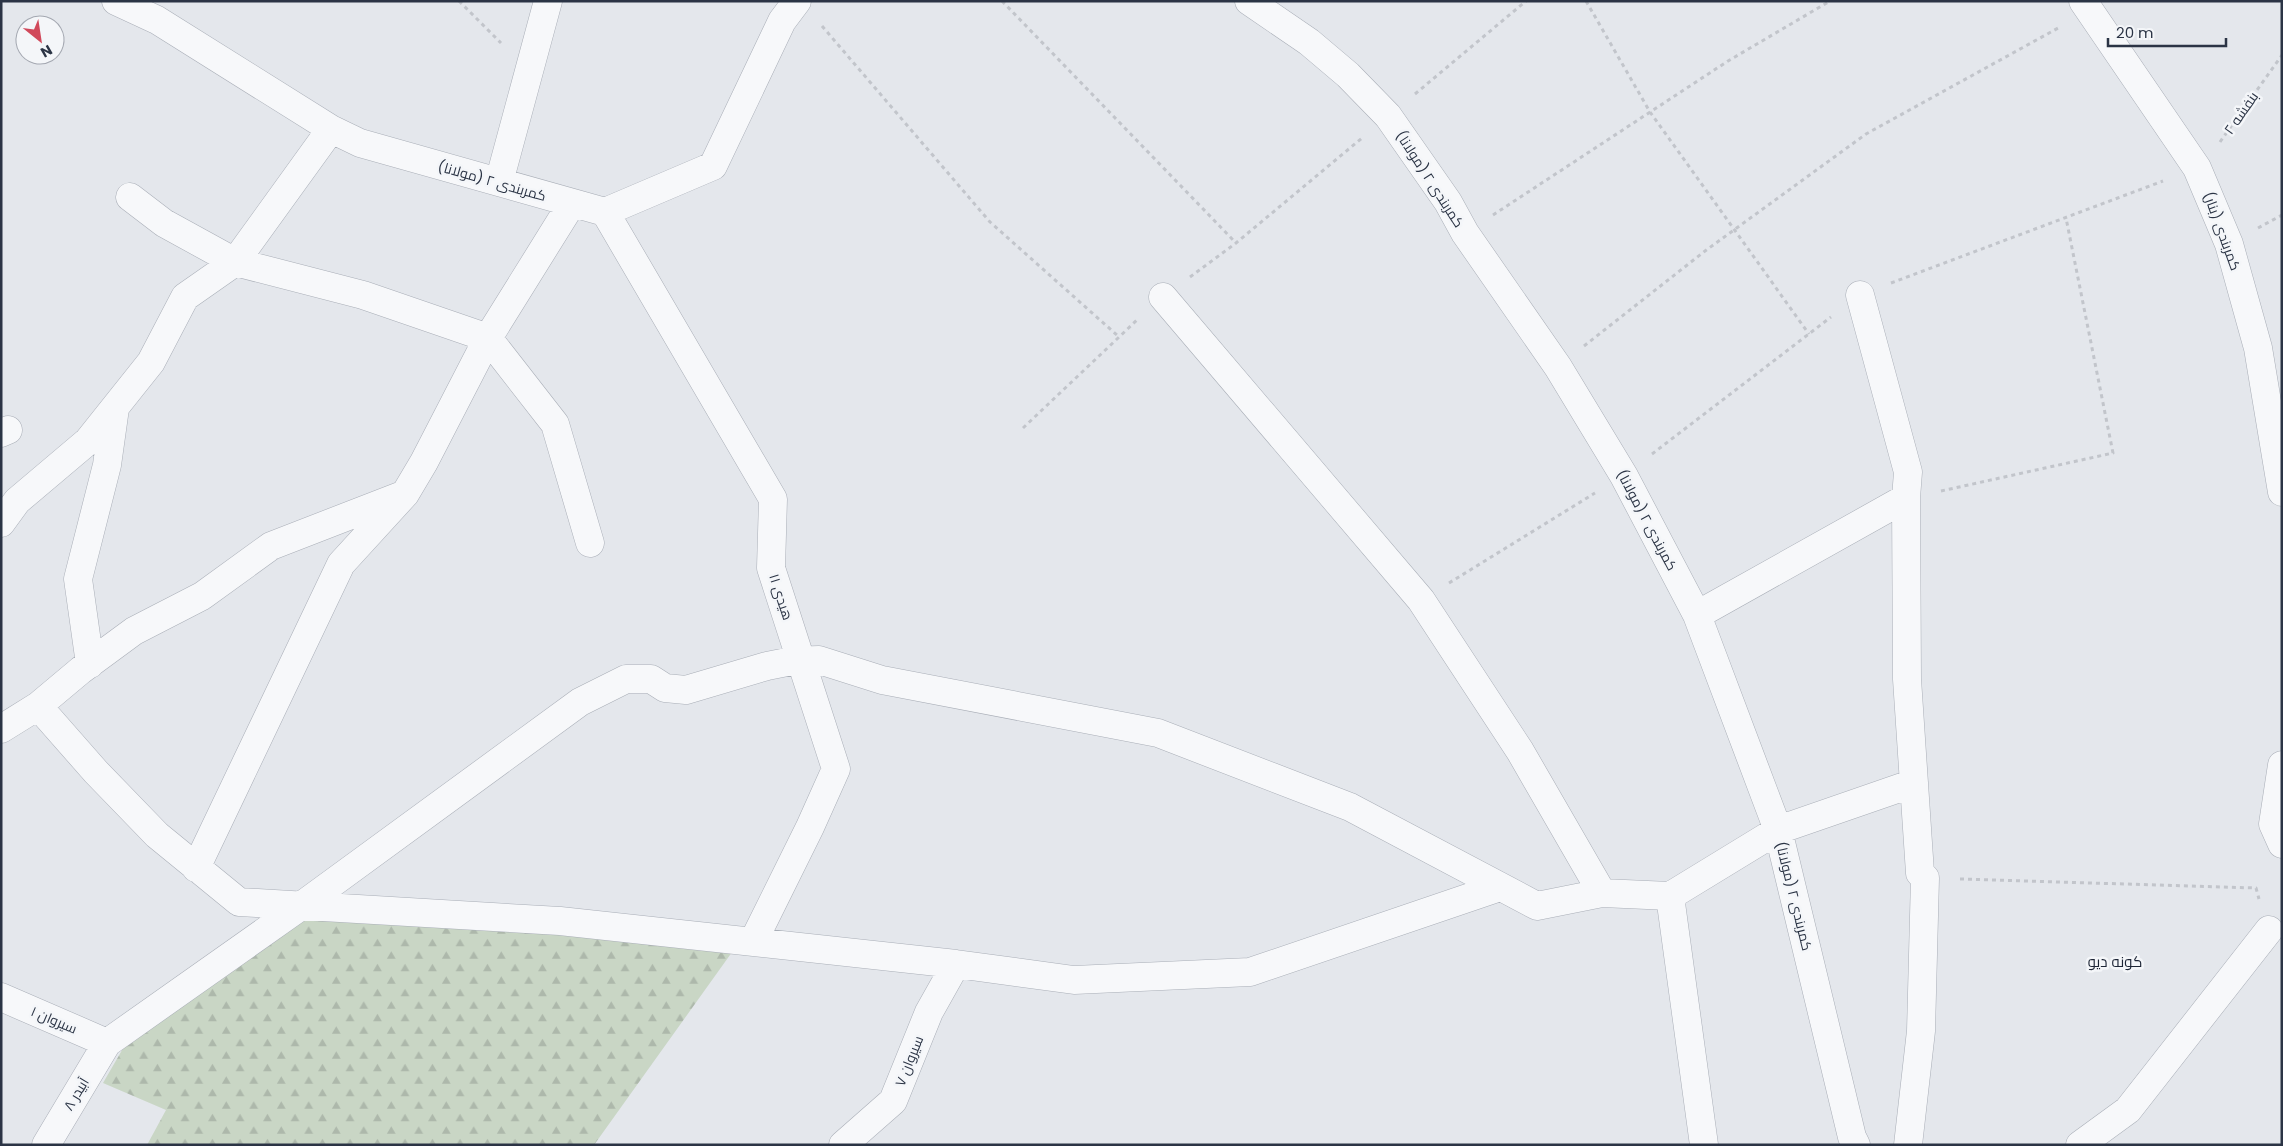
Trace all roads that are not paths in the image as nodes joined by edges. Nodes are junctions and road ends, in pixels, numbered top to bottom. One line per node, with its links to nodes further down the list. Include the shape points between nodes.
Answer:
1 (548, 1): 7 (street)
2 (797, 1): 10 (street, via 782,21 713,166)
3 (1250, 1): 21 (street, کمربندی ۲ (مولانا), via 1308,42 1388,116 1558,367 1624,476)
4 (118, 2): 6 (street, کمربندی ۲ (مولانا), via 157,20)
5 (2087, 6): 16 (street, کمربندی (بنار), via 2197,168 2229,244 2258,348)
6 (331, 129): 7 (street, کمربندی ۲ (مولانا), via 360,143); 11 (street)
7 (499, 182): 9 (street, کمربندی ۲ (مولانا))
8 (130, 197): 11 (street, via 164,223)
9 (572, 203): 10 (street, کمربندی ۲ (مولانا)); 14 (street)
10 (605, 212): 22 (street, هیدی ۱۱, via 773,499 771,568)
11 (235, 262): 14 (street, via 363,295); 15 (street, via 185,296 150,362)
12 (1860, 295): 18 (street, via 1908,472)
13 (1163, 297): 32 (street, via 1421,600 1520,751)
14 (488, 338): 17 (street); 20 (street, via 555,424)
15 (115, 407): 19 (street, via 88,441 17,501); 23 (street, via 106,465 78,579)
16 (2282, 492)
17 (405, 494): 23 (street, via 271,546 202,596 134,632); 30 (street, via 342,564)
18 (1906, 498): 21 (street); 27 (street, via 1907,679)
19 (1, 523)
20 (590, 543)
21 (1697, 615): 28 (street, کمربندی ۲ (مولانا))
22 (801, 661): 31 (street, via 819,660 882,680 1158,733 1350,807); 34 (street, via 767,666 686,690 665,688 651,679 626,679 580,702); 36 (street, هیدی ۱۱, via 836,769)
23 (90, 664): 24 (street)
24 (38, 706): 25 (street); 30 (street, via 157,835)
25 (1, 729)
26 (2282, 765): 29 (street, via 2273,824)
27 (1914, 784): 28 (street); 44 (street, via 1920,873 1925,878 1921,1031)
28 (1778, 830): 33 (street); 43 (street, کمربندی ۲ (مولانا))
29 (2282, 844)
30 (196, 868): 34 (street, via 239,902)
31 (1500, 887): 32 (street, via 1536,906); 37 (street, via 1250,972 1074,980)
32 (1602, 893): 33 (street)
33 (1670, 896): 42 (street)
34 (301, 906): 36 (street, via 560,921); 39 (street)
35 (2269, 930): 45 (street, via 2128,1110)
36 (753, 942): 37 (street)
37 (956, 964): 41 (street, سیروان ۷, via 929,1012 893,1101)
38 (1, 997): 39 (street, سیروان ۱)
39 (107, 1043): 40 (street, آبیدر ۸)
40 (46, 1145)
41 (843, 1145)
42 (1704, 1145)
43 (1856, 1145)
44 (1908, 1145)
45 (2080, 1145)

